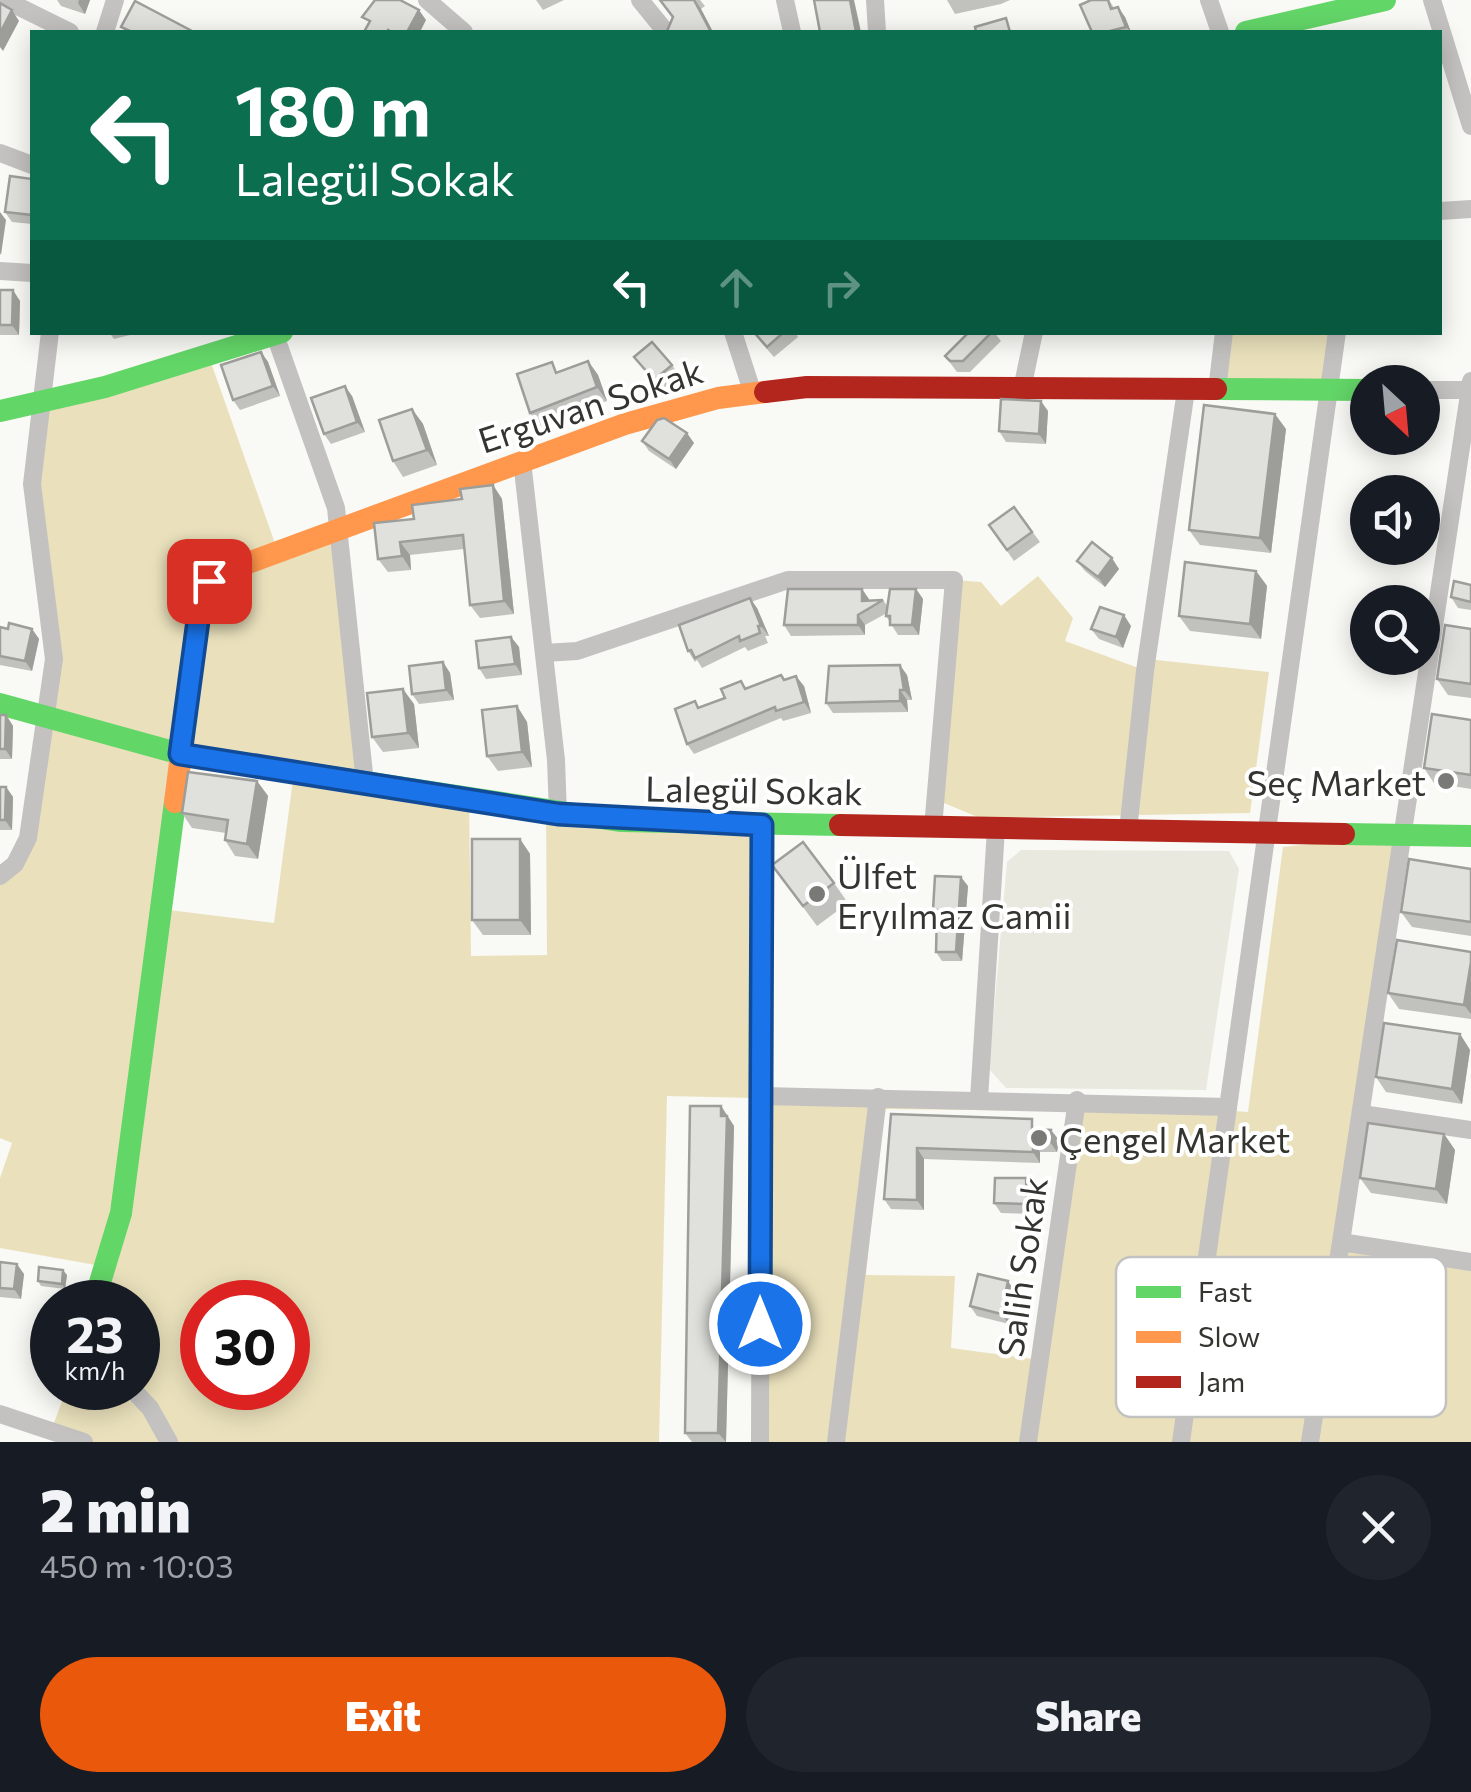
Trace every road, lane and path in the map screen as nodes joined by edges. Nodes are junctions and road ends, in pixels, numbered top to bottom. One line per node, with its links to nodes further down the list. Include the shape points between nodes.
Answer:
1 (6, 0): 10 (street)
2 (115, 0): 11 (street)
3 (640, 0): 13 (street)
4 (785, 0): 14 (street)
5 (875, 0): 15 (street)
6 (1209, 0): 16 (street)
7 (1385, 0): 17 (street)
8 (1432, 0): 18 (street)
9 (439, 12): 12 (street)
10 (66, 30)
11 (106, 30)
12 (462, 30)
13 (664, 30)
14 (792, 30)
15 (877, 30)
16 (1219, 30)
17 (1255, 30)
18 (1441, 30)
19 (1442, 32): 20 (street)
20 (1471, 126)
21 (0, 153): 22 (street)
22 (30, 164)
23 (1471, 209): 24 (street)
24 (1442, 211)
25 (0, 271): 26 (street)
26 (30, 273)
27 (50, 335): 43 (street)
28 (275, 335): 43 (street)
29 (278, 335): 46 (street)
30 (734, 335): 42 (street)
31 (1033, 335): 35 (street)
32 (1224, 335): 37 (street)
33 (1337, 335): 38 (street)
34 (1471, 381): 41 (street)
35 (1022, 389): 36 (street, Erguvan Sokak); 42 (street, Erguvan Sokak)
36 (1186, 390): 37 (street, Erguvan Sokak); 56 (street)
37 (1217, 390): 38 (street, Erguvan Sokak)
38 (1329, 390): 39 (street, Erguvan Sokak); 57 (street)
39 (1350, 390)
40 (1440, 390): 41 (street)
41 (1470, 390): 58 (street)
42 (752, 392): 45 (street, Erguvan Sokak, via 656,414)
43 (44, 401): 44 (street); 49 (street, via 32,484 53,624)
44 (0, 410)
45 (522, 461): 46 (street, Erguvan Sokak); 47 (street)
46 (338, 528): 50 (street, Erguvan Sokak, via 229,568 202,591); 51 (street)
47 (544, 653): 52 (street); 54 (street, via 577,651 788,580 954,580)
48 (0, 704): 49 (street, Lalegül Sokak)
49 (46, 714): 50 (street, Lalegül Sokak); 60 (street, via 28,838)
50 (180, 754): 51 (street, Lalegül Sokak); 74 (street, Erguvan Sokak, via 121,1212)
51 (365, 783): 52 (street, Lalegül Sokak)
52 (558, 814): 53 (street, Lalegül Sokak)
53 (762, 825): 54 (street, Lalegül Sokak); 61 (street)
54 (933, 828): 55 (street, Lalegül Sokak)
55 (996, 829): 56 (street, Lalegül Sokak); 63 (street)
56 (1128, 831): 57 (street, Lalegül Sokak)
57 (1267, 832): 58 (street, Lalegül Sokak); 65 (street)
58 (1406, 834): 59 (street, Lalegül Sokak); 66 (street)
59 (1471, 836)
60 (0, 876)
61 (761, 1096): 62 (street); 81 (street)
62 (878, 1097): 63 (street); 82 (street)
63 (978, 1098): 64 (street)
64 (1078, 1100): 65 (street); 83 (street, Salih Sokak)
65 (1228, 1107): 69 (street)
66 (1362, 1114): 67 (street); 68 (street)
67 (1471, 1130)
68 (1341, 1242): 70 (street); 71 (street)
69 (1207, 1257)
70 (1339, 1257)
71 (1438, 1257)
72 (1446, 1258): 73 (street)
73 (1471, 1262)
74 (101, 1280)
75 (151, 1410): 80 (street)
76 (0, 1414): 79 (street)
77 (1185, 1417): 84 (street)
78 (1314, 1417): 85 (street)
79 (84, 1442)
80 (169, 1442)
81 (760, 1442)
82 (836, 1442)
83 (1028, 1442)
84 (1181, 1442)
85 (1310, 1442)

